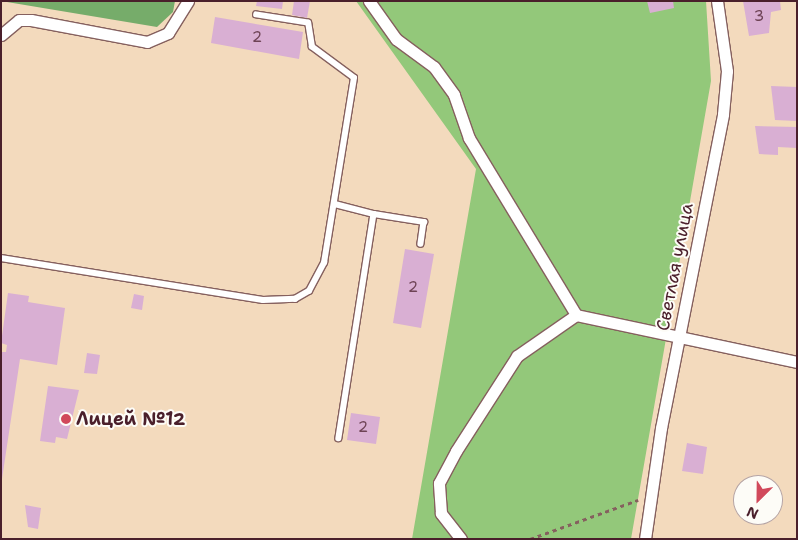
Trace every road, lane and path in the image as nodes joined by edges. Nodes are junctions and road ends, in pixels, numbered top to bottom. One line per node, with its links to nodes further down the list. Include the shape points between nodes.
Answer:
1 (188, 1): 5 (street, via 168,33 147,42 31,20 20,20)
2 (369, 1): 10 (street, via 396,39 434,67 454,94 469,138)
3 (717, 1): 11 (street, Светлая улица, via 727,70 723,114)
4 (257, 15): 6 (lane, via 308,23 312,47 354,78)
5 (1, 35)
6 (335, 204): 7 (lane); 9 (lane, via 319,277 309,291 280,302)
7 (374, 214): 8 (lane, via 424,222); 13 (lane)
8 (421, 244)
9 (1, 258)
10 (576, 316): 11 (street); 15 (street, via 517,356 456,450 440,483 441,513)
11 (679, 336): 12 (street); 14 (street, Светлая улица)
12 (797, 362)
13 (339, 438)
14 (651, 496): 16 (path); 17 (street, Светлая улица)
15 (461, 539)
16 (530, 539)
17 (645, 539)

